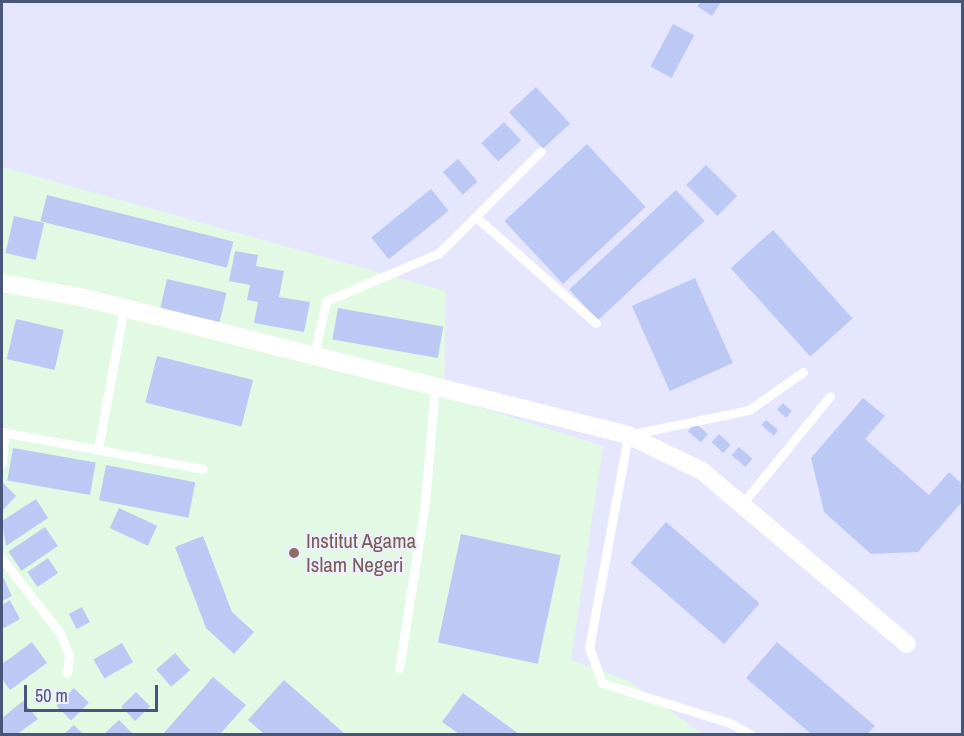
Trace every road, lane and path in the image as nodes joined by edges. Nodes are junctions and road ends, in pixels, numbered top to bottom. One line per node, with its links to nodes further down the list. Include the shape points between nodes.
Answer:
1 (541, 151): 2 (lane)
2 (476, 217): 5 (lane); 6 (lane, via 439,253 326,301)
3 (2, 283): 4 (street)
4 (124, 308): 6 (street); 12 (lane)
5 (596, 323)
6 (314, 355): 8 (street)
7 (803, 372): 11 (lane, via 749,410)
8 (435, 385): 11 (street); 18 (lane, via 425,503)
9 (830, 396): 15 (lane)
10 (3, 432): 12 (lane); 13 (lane)
11 (628, 435): 15 (street, via 687,460); 20 (lane, via 589,660 602,683)
12 (98, 449): 14 (lane)
13 (2, 464)
14 (203, 469)
15 (742, 504): 17 (street)
16 (2, 559): 19 (lane, via 60,633 69,655)
17 (907, 644)
18 (399, 669)
19 (67, 673)
20 (730, 723): 21 (lane); 22 (lane)
21 (728, 735)
22 (750, 735)

